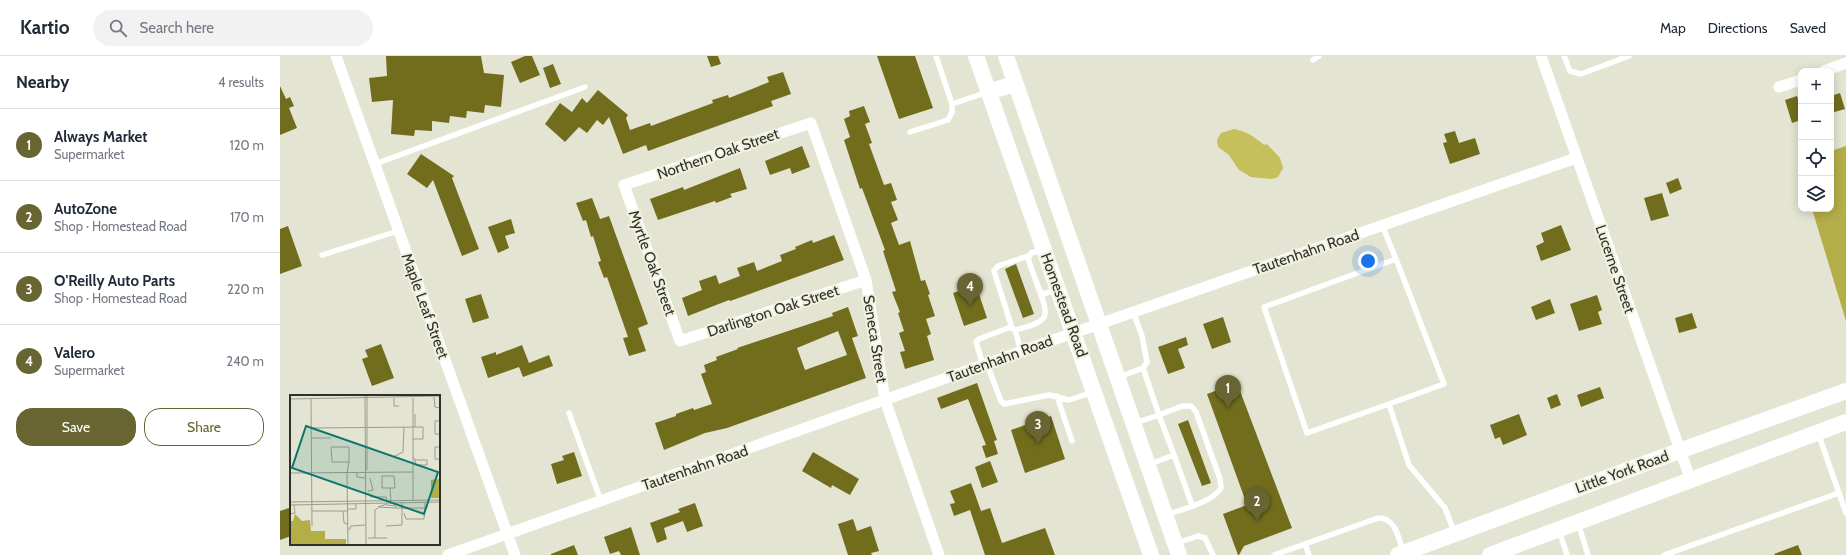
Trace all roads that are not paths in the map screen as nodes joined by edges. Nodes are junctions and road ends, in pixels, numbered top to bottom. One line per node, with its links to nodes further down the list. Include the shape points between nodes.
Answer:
1 (336, 56): 21 (street, Maple Leaf Street)
2 (936, 56): 17 (lane)
3 (976, 56): 16 (main road, Homestead Road)
4 (1006, 56): 13 (main road, Homestead Road)
5 (1319, 56): 9 (lane)
6 (1541, 56): 20 (street, Lucerne Street)
7 (1564, 56): 8 (lane, via 1570,71 1581,74)
8 (1630, 56)
9 (1313, 60)
10 (1846, 63): 11 (street)
11 (1832, 68)
12 (1798, 81): 15 (street)
13 (1016, 84): 16 (main road); 33 (main road, Homestead Road)
14 (585, 87): 21 (lane)
15 (1779, 87)
16 (988, 92): 17 (lane); 25 (main road, Homestead Road)
17 (952, 104): 19 (lane, via 948,120)
18 (811, 123): 22 (street, Northern Oak Street); 29 (street, Seneca Street)
19 (910, 132)
20 (1576, 158): 23 (street, Tautenhahn Road); 52 (street, Lucerne Street)
21 (375, 164): 24 (street, Maple Leaf Street)
22 (624, 185): 36 (street, Myrtle Oak Street)
23 (1382, 225): 28 (lane); 32 (street, Tautenhahn Road)
24 (398, 231): 26 (lane); 63 (street, Maple Leaf Street)
25 (1044, 249): 27 (lane); 30 (main road, Homestead Road)
26 (322, 255)
27 (1028, 256): 31 (lane); 34 (lane, via 998,266 994,271)
28 (1396, 259): 45 (lane, via 1444,384); 45 (lane, via 1264,307 1307,433)
29 (866, 280): 36 (street, Darlington Oak Street); 44 (street, Seneca Street)
30 (1058, 288): 31 (lane, via 1044,294); 35 (main road, Homestead Road)
31 (1040, 292): 34 (lane, via 1046,313 1044,318)
32 (1133, 312): 33 (street, Tautenhahn Road); 39 (lane, via 1147,357)
33 (1099, 324): 35 (street, Tautenhahn Road); 40 (main road, Homestead Road)
34 (1014, 329): 37 (lane); 38 (lane, via 1008,328 979,338 976,346)
35 (1074, 333): 37 (street, Tautenhahn Road); 41 (main road, Homestead Road)
36 (680, 341)
37 (1021, 351): 38 (street, Tautenhahn Road)
38 (985, 364): 43 (lane, via 1004,404 1049,395); 44 (street, Tautenhahn Road)
39 (1143, 368): 40 (lane); 47 (lane)
40 (1117, 378): 49 (main road, Homestead Road)
41 (1094, 391): 43 (lane, via 1069,400); 71 (main road, Homestead Road)
42 (1846, 392): 52 (main road, Little York Road)
43 (1057, 396): 51 (lane)
44 (885, 400): 57 (street, Tautenhahn Road); 70 (street, Seneca Street)
45 (1389, 404): 64 (lane, via 1409,466 1445,508)
46 (569, 413): 57 (lane)
47 (1159, 415): 49 (lane); 53 (lane); 58 (lane, via 1182,406 1191,406 1196,412 1221,488 1218,494)
48 (1846, 422): 50 (main road)
49 (1133, 424): 54 (main road, Homestead Road)
50 (1818, 433): 55 (main road); 56 (lane)
51 (1072, 441)
52 (1679, 451): 55 (street, Lucerne Street); 64 (main road, Little York Road)
53 (1174, 455): 54 (lane); 58 (lane)
54 (1147, 464): 60 (main road, Homestead Road)
55 (1691, 481): 61 (main road)
56 (1839, 494): 59 (lane); 78 (lane)
57 (601, 501): 63 (street, Tautenhahn Road)
58 (1192, 505): 60 (lane)
59 (1846, 513)
60 (1165, 515): 66 (main road, Homestead Road)
61 (1578, 522): 62 (main road); 77 (lane)
62 (1558, 530): 75 (main road, via 1511,550); 76 (lane)
63 (508, 534): 68 (street, Tautenhahn Road); 69 (street, Maple Leaf Street)
64 (1455, 534): 67 (main road, Little York Road)
65 (1305, 544): 67 (lane, via 1366,521 1383,518 1392,523); 73 (lane); 74 (lane)
66 (1177, 549): 72 (lane, via 1201,537 1205,538)
67 (1402, 554)
68 (448, 555)
69 (515, 555)
70 (939, 555)
71 (1151, 555)
72 (1212, 555)
73 (1274, 555)
74 (1309, 555)
75 (1490, 555)
76 (1567, 555)
77 (1588, 555)
78 (1664, 555)

